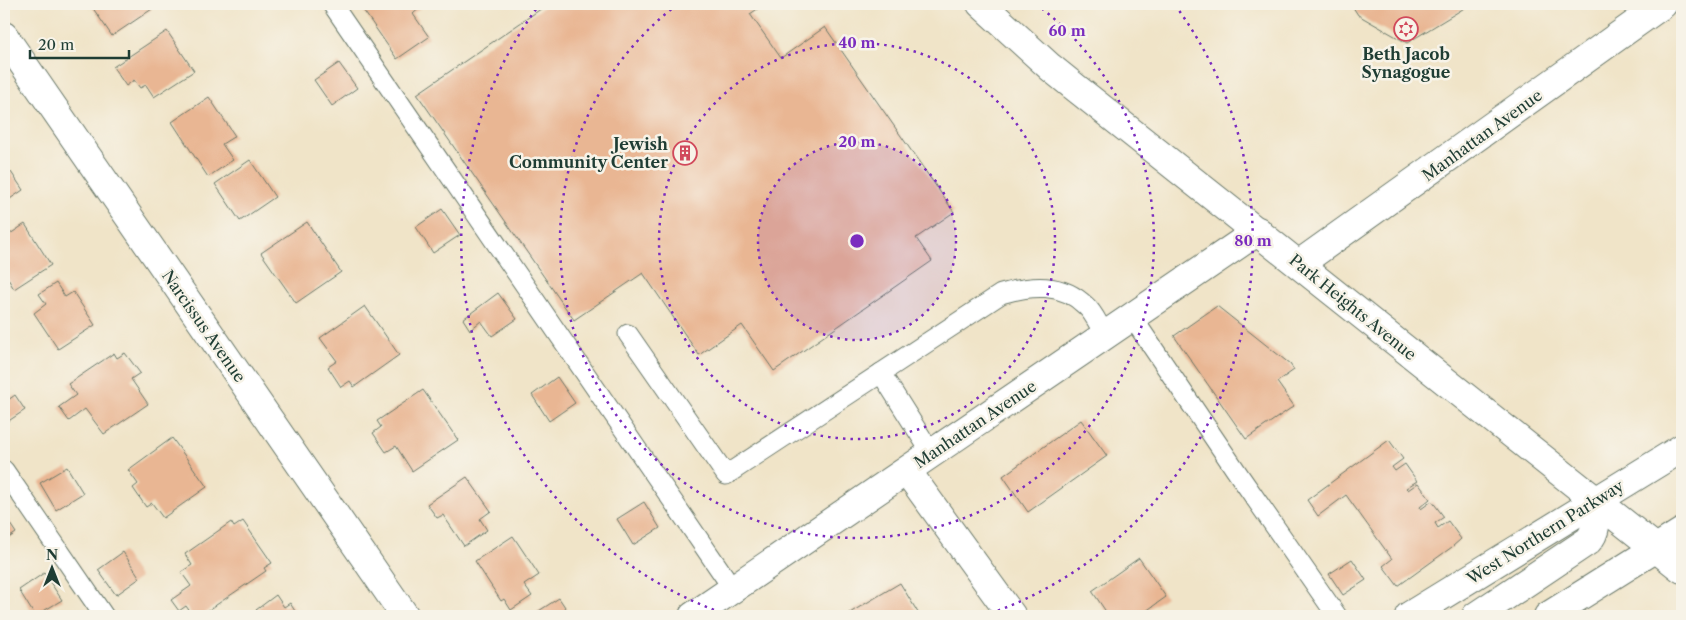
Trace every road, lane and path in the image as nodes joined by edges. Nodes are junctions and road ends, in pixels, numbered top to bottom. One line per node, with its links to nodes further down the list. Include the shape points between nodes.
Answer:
1 (332, 4): 19 (lane)
2 (981, 4): 5 (street, Park Heights Avenue, via 1050,66)
3 (1663, 4): 6 (street, Manhattan Avenue)
4 (4, 36): 21 (street, Narcissus Avenue)
5 (1258, 231): 6 (street, Park Heights Avenue); 7 (street, Manhattan Avenue)
6 (1299, 264): 15 (street, Park Heights Avenue)
7 (1132, 318): 9 (street, Manhattan Avenue); 24 (lane)
8 (628, 334): 10 (lane, via 726,475)
9 (1106, 335): 10 (lane, via 1087,306 1068,292 1043,286 1022,288 1002,294); 12 (street, Manhattan Avenue)
10 (881, 373): 12 (lane)
11 (1682, 448): 15 (street, West Northern Parkway)
12 (932, 454): 14 (street, Manhattan Avenue)
13 (4, 470): 20 (lane)
14 (907, 471): 19 (street, Manhattan Avenue); 23 (street)
15 (1596, 500): 17 (street, Park Heights Avenue); 25 (street, West Northern Parkway); 26 (street, via 1595,527 1588,542)
16 (1682, 532): 17 (street)
17 (1656, 549): 18 (street, Park Heights Avenue); 27 (street)
18 (1682, 569)
19 (733, 589): 22 (street, Manhattan Avenue)
20 (104, 616)
21 (405, 616)
22 (693, 616)
23 (1012, 616)
24 (1337, 616)
25 (1409, 616)
26 (1476, 616)
27 (1548, 616)

